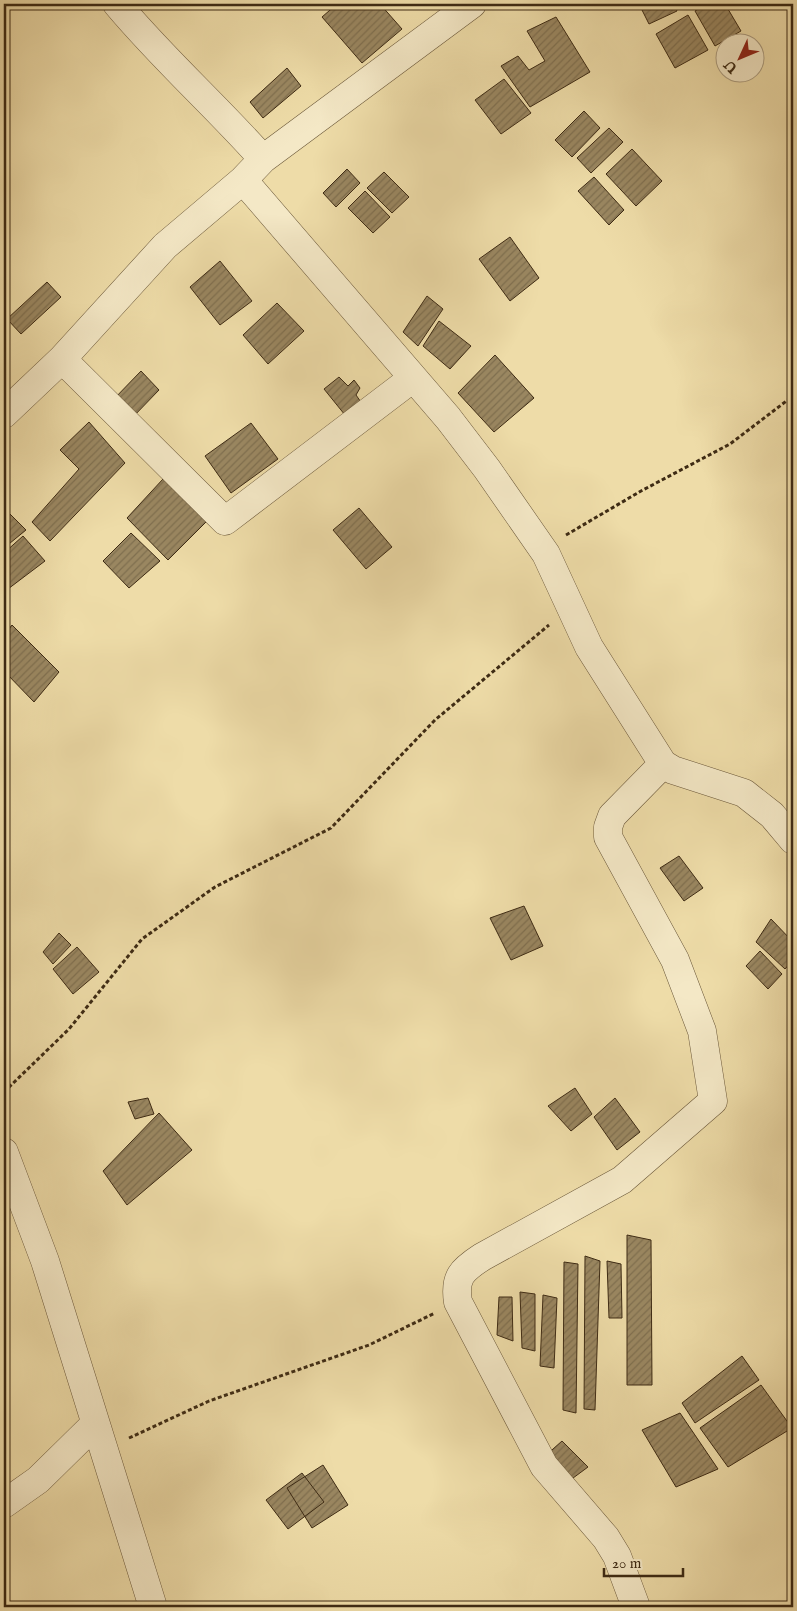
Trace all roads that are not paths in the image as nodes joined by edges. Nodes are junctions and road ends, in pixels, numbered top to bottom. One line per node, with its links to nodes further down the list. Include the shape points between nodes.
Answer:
1 (117, 4): 3 (street)
2 (472, 4): 3 (street)
3 (263, 159): 4 (street)
4 (243, 180): 5 (street, via 165,246); 6 (street)
5 (62, 359): 6 (street, via 225,521); 7 (street)
6 (413, 378): 8 (street, via 487,469 546,554 589,647)
7 (4, 414)
8 (663, 764): 9 (street, via 744,792 772,815); 14 (street, via 612,816 608,837 675,960 702,1031 713,1101 622,1180 472,1264 462,1272 456,1287 458,1302 544,1466 606,1538 617,1556)
9 (793, 840)
10 (4, 1152): 11 (street, via 45,1260)
11 (99, 1438): 12 (street); 13 (street)
12 (4, 1504)
13 (153, 1607)
14 (636, 1607)

